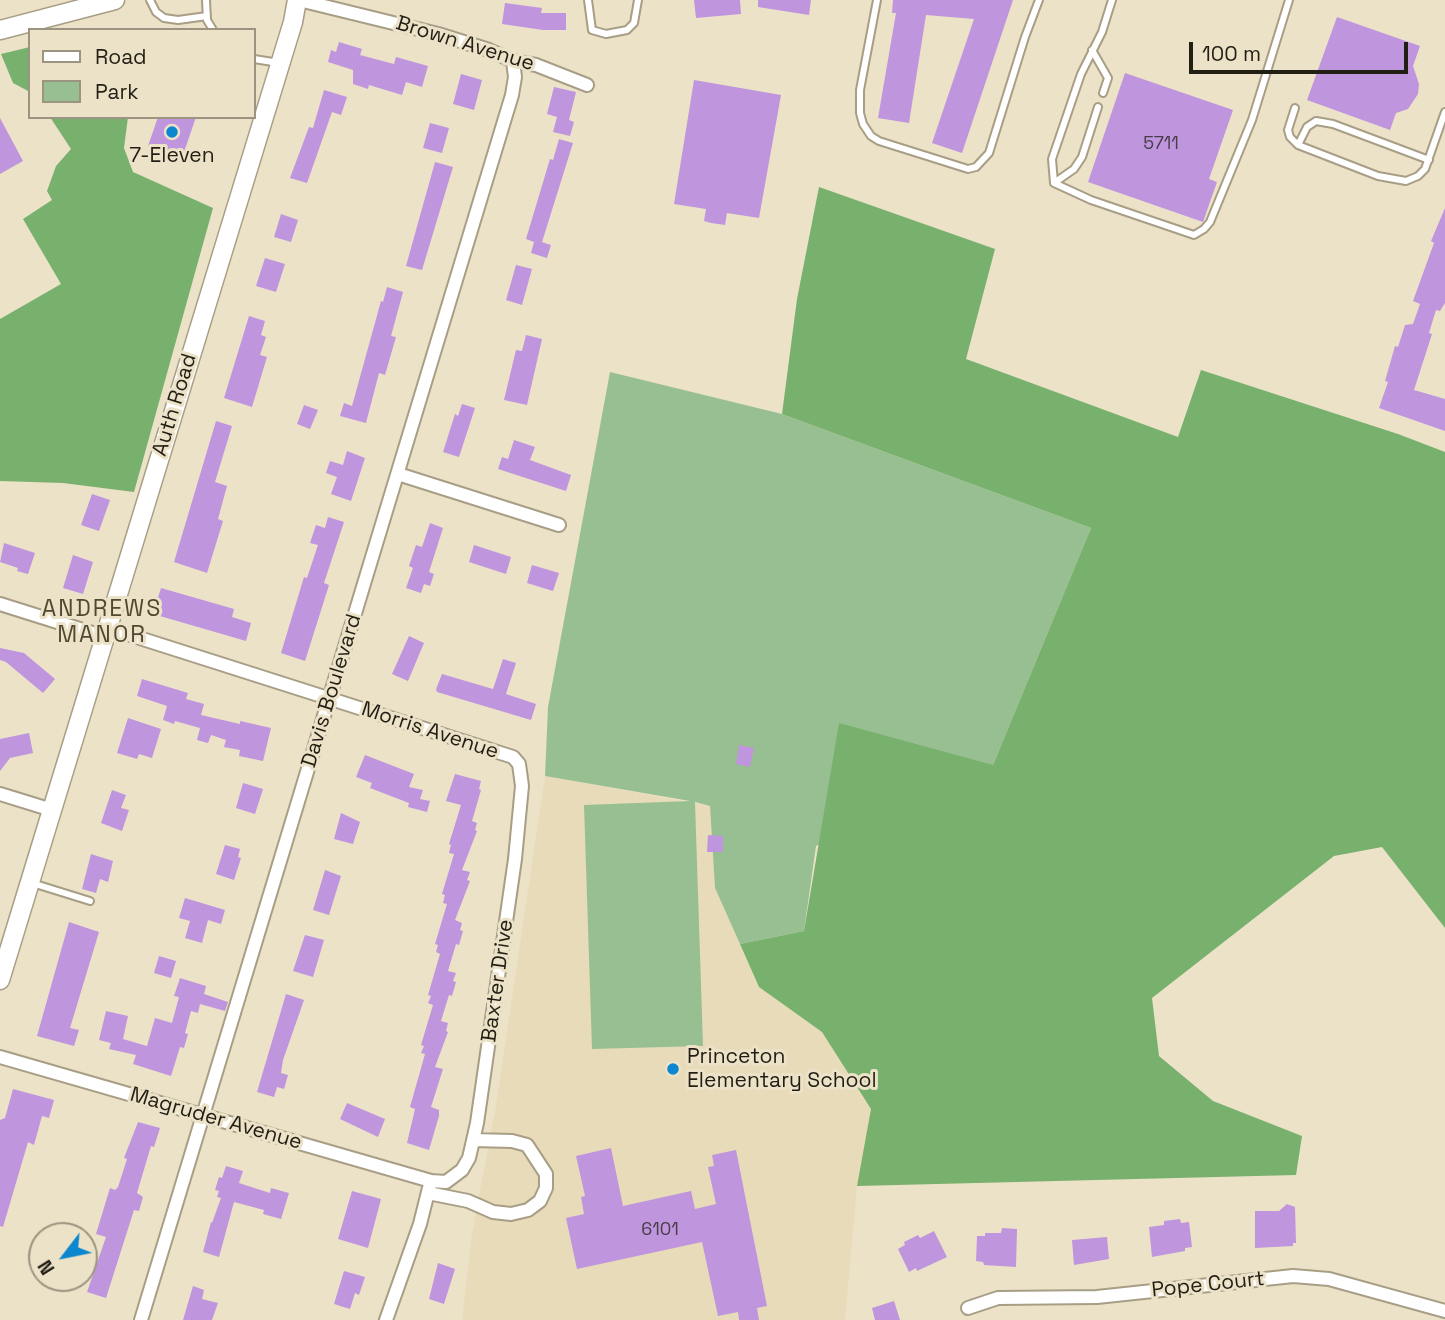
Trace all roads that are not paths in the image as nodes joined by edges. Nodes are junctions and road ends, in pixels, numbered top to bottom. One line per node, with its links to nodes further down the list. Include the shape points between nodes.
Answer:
1 (115, 0): 13 (main road)
2 (150, 0): 11 (lane, via 164,18)
3 (206, 0): 11 (lane)
4 (298, 0): 16 (street, Brown Avenue, via 402,24); 17 (main road, Auth Road)
5 (588, 0): 6 (lane, via 592,30 606,34 627,30 634,23)
6 (638, 0)
7 (877, 0): 8 (lane, via 860,90 863,124 879,141 968,169 989,153)
8 (1039, 0)
9 (1112, 0): 14 (lane)
10 (1289, 0): 26 (lane, via 1252,120 1204,229 1194,235)
11 (207, 16): 12 (lane)
12 (212, 28)
13 (0, 30)
14 (1092, 50): 19 (lane, via 1108,78); 26 (lane, via 1052,159)
15 (256, 59): 17 (lane)
16 (513, 61): 18 (street, Brown Avenue); 27 (street, Davis Boulevard, via 512,95)
17 (280, 64): 22 (main road, Auth Road)
18 (587, 85)
19 (1103, 93)
20 (1098, 107): 26 (lane, via 1082,157)
21 (1296, 108): 24 (lane, via 1288,130)
22 (259, 112): 30 (main road, Auth Road)
23 (1445, 112): 25 (lane)
24 (1298, 145): 25 (lane, via 1396,180 1419,176); 25 (lane, via 1307,127 1316,121)
25 (1429, 160)
26 (1054, 183)
27 (398, 474): 28 (street); 31 (street, Davis Boulevard)
28 (559, 525)
29 (0, 604): 30 (street, Morris Avenue)
30 (106, 632): 31 (street, Morris Avenue); 34 (main road, Auth Road)
31 (329, 698): 32 (street, Morris Avenue); 39 (street, Davis Boulevard)
32 (513, 757): 40 (street, Baxter Drive, via 519,764 522,786 515,859)
33 (0, 794): 34 (street)
34 (52, 810): 35 (main road, Auth Road)
35 (30, 883): 36 (lane); 37 (main road, Auth Road)
36 (90, 901)
37 (0, 980)
38 (0, 1057): 39 (street, Magruder Avenue)
39 (203, 1116): 41 (street, Magruder Avenue); 44 (street, Davis Boulevard)
40 (473, 1140): 41 (street, Baxter Drive, via 462,1170); 41 (street, Magruder Avenue, via 527,1145 546,1174 540,1201 511,1214 493,1212)
41 (430, 1187): 45 (street)
42 (968, 1308): 43 (street, Pope Court, via 998,1298 1097,1297 1293,1276 1329,1279)
43 (1445, 1311)
44 (141, 1320)
45 (386, 1320)

